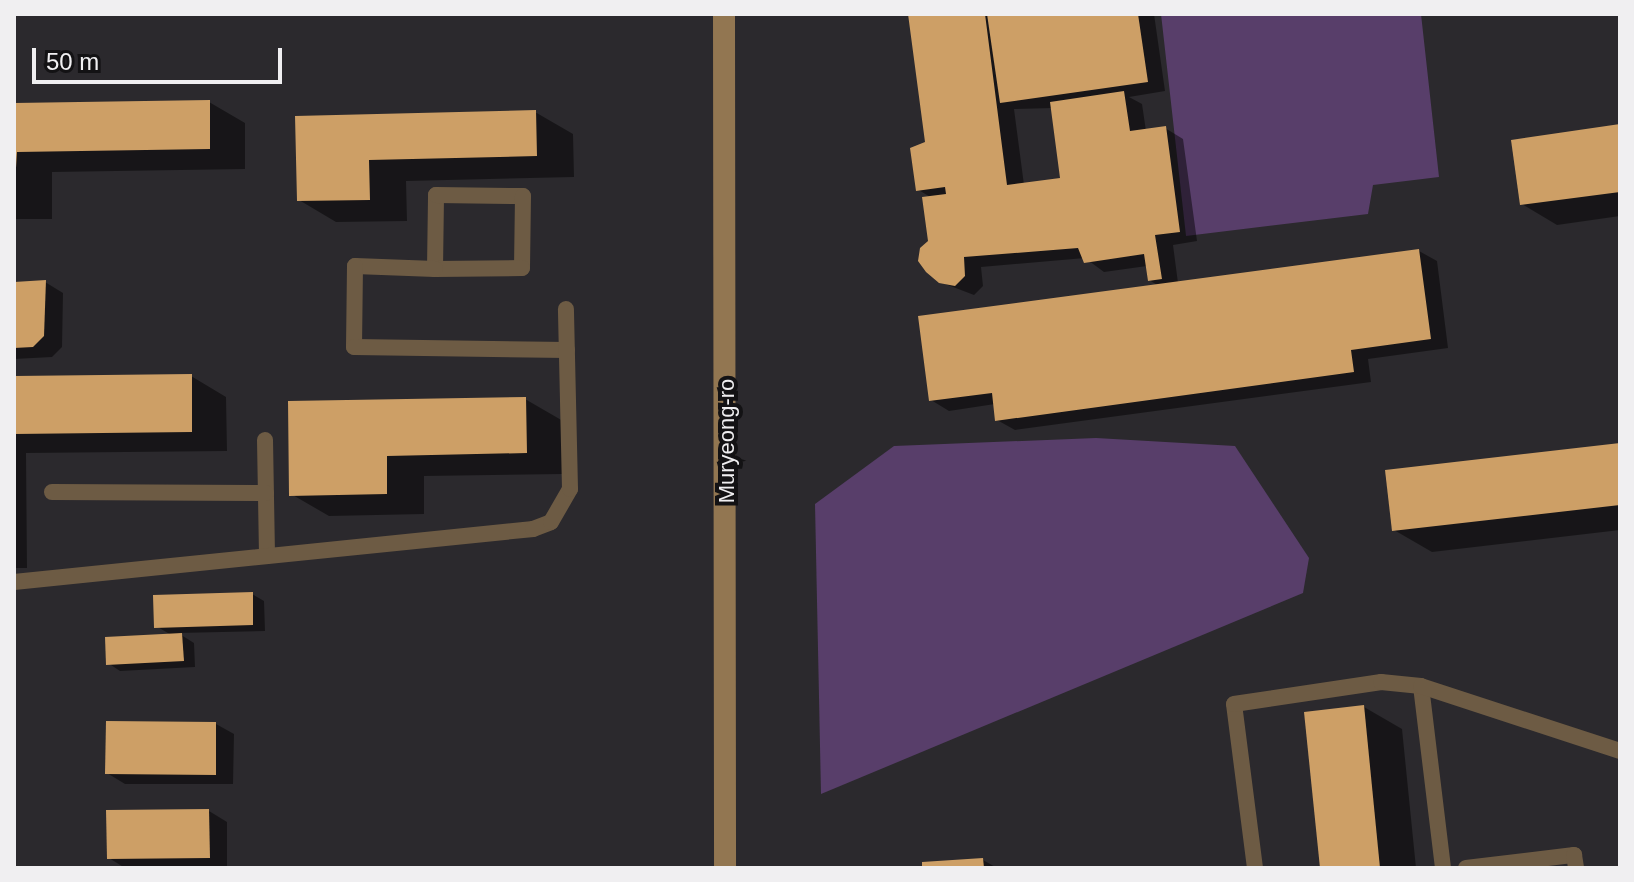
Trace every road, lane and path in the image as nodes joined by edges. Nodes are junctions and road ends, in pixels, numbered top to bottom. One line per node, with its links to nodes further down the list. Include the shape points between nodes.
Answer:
1 (724, 14): 12 (main road, Muryeong-ro)
2 (435, 269): 2 (lane, via 522,268 523,196 436,195); 4 (lane, via 355,266 354,347)
3 (566, 309): 4 (lane)
4 (567, 350): 8 (lane, via 570,489 551,522 533,529)
5 (265, 440): 7 (lane)
6 (52, 492): 7 (lane)
7 (266, 493): 8 (lane)
8 (267, 556): 9 (lane)
9 (14, 582)
10 (1421, 686): 11 (lane); 13 (lane, via 1381,682 1234,704); 14 (lane)
11 (1620, 751)
12 (725, 868)
13 (1255, 868)
14 (1443, 868)
15 (1466, 868): 16 (lane, via 1574,855)
16 (1576, 868)

